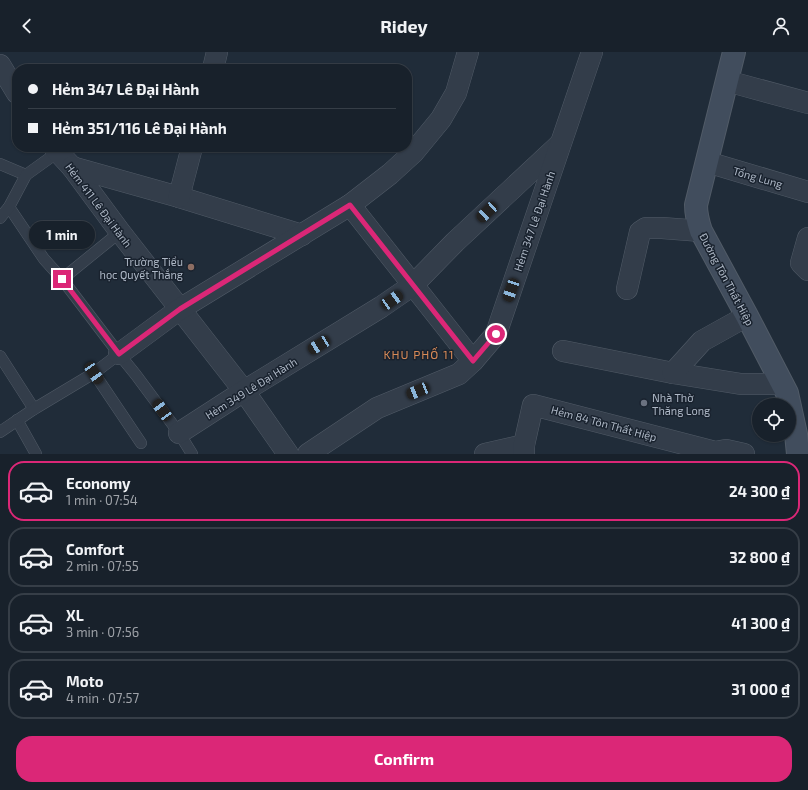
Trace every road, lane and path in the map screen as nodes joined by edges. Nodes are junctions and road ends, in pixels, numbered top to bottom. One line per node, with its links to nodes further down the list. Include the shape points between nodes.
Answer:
1 (217, 52): 5 (street)
2 (468, 52): 18 (street, via 456,93 436,124 401,164)
3 (592, 52): 10 (street, Hẻm 347 Lê Đại Hành)
4 (734, 52): 7 (street, Đường Tôn Thất Hiệp)
5 (214, 64)
6 (0, 65): 8 (street)
7 (727, 81): 9 (street); 13 (street, Đường Tôn Thất Hiệp)
8 (12, 85)
9 (808, 103)
10 (561, 143): 27 (street, Hẻm 349 Lê Đại Hành); 34 (street, Hẻm 347 Lê Đại Hành, via 496,334)
11 (191, 152): 17 (street)
12 (61, 155): 15 (lane); 17 (street); 21 (street, Hẻm 411 Lê Đại Hành)
13 (707, 162): 16 (street, Tổng Lung); 22 (street, Đường Tôn Thất Hiệp, via 696,204)
14 (0, 164): 15 (lane)
15 (26, 175): 19 (lane)
16 (808, 192)
17 (179, 197): 23 (street)
18 (350, 205): 23 (street); 27 (street)
19 (9, 207): 20 (lane); 26 (lane, via 44,259)
20 (0, 218)
21 (120, 232): 26 (lane); 29 (street, Hẻm 411 Lê Đại Hành)
22 (701, 232): 28 (street, via 662,228 646,228 640,232); 30 (street, Đường Tôn Thất Hiệp)
23 (302, 235): 29 (street)
24 (808, 238): 25 (street, via 801,263)
25 (808, 270)
26 (62, 279): 32 (lane)
27 (413, 285): 34 (street); 38 (street, Hẻm 349 Lê Đại Hành)
28 (627, 289)
29 (180, 309): 32 (street); 38 (street, Hẻm 411 Lê Đại Hành)
30 (747, 316): 36 (street, via 702,341); 37 (street, Đường Tôn Thất Hiệp)
31 (563, 351): 36 (street)
32 (119, 354): 35 (lane); 42 (lane)
33 (0, 356): 39 (lane)
34 (473, 361): 50 (street, Hẻm 347 Lê Đại Hành, via 459,374 377,408)
35 (94, 373): 39 (lane); 44 (lane)
36 (673, 373): 37 (street, via 741,384)
37 (782, 384): 43 (street, Đường Tôn Thất Hiệp)
38 (244, 391): 42 (street, Hẻm 349 Lê Đại Hành); 49 (street, Hẻm 411 Lê Đại Hành)
39 (34, 409): 40 (lane)
40 (17, 420): 41 (lane); 47 (lane)
41 (0, 432)
42 (179, 433): 48 (lane)
43 (801, 442)
44 (141, 443)
45 (524, 449): 46 (street, Hẻm 84 Tôn Thất Hiệp, via 533,405); 51 (street, Hẻm 84 Tôn Thất Hiệp)
46 (714, 453): 52 (street, Hẻm 84 Tôn Thất Hiệp, via 726,450)
47 (36, 454)
48 (192, 454)
49 (288, 454)
50 (308, 454)
51 (485, 454)
52 (744, 454)

